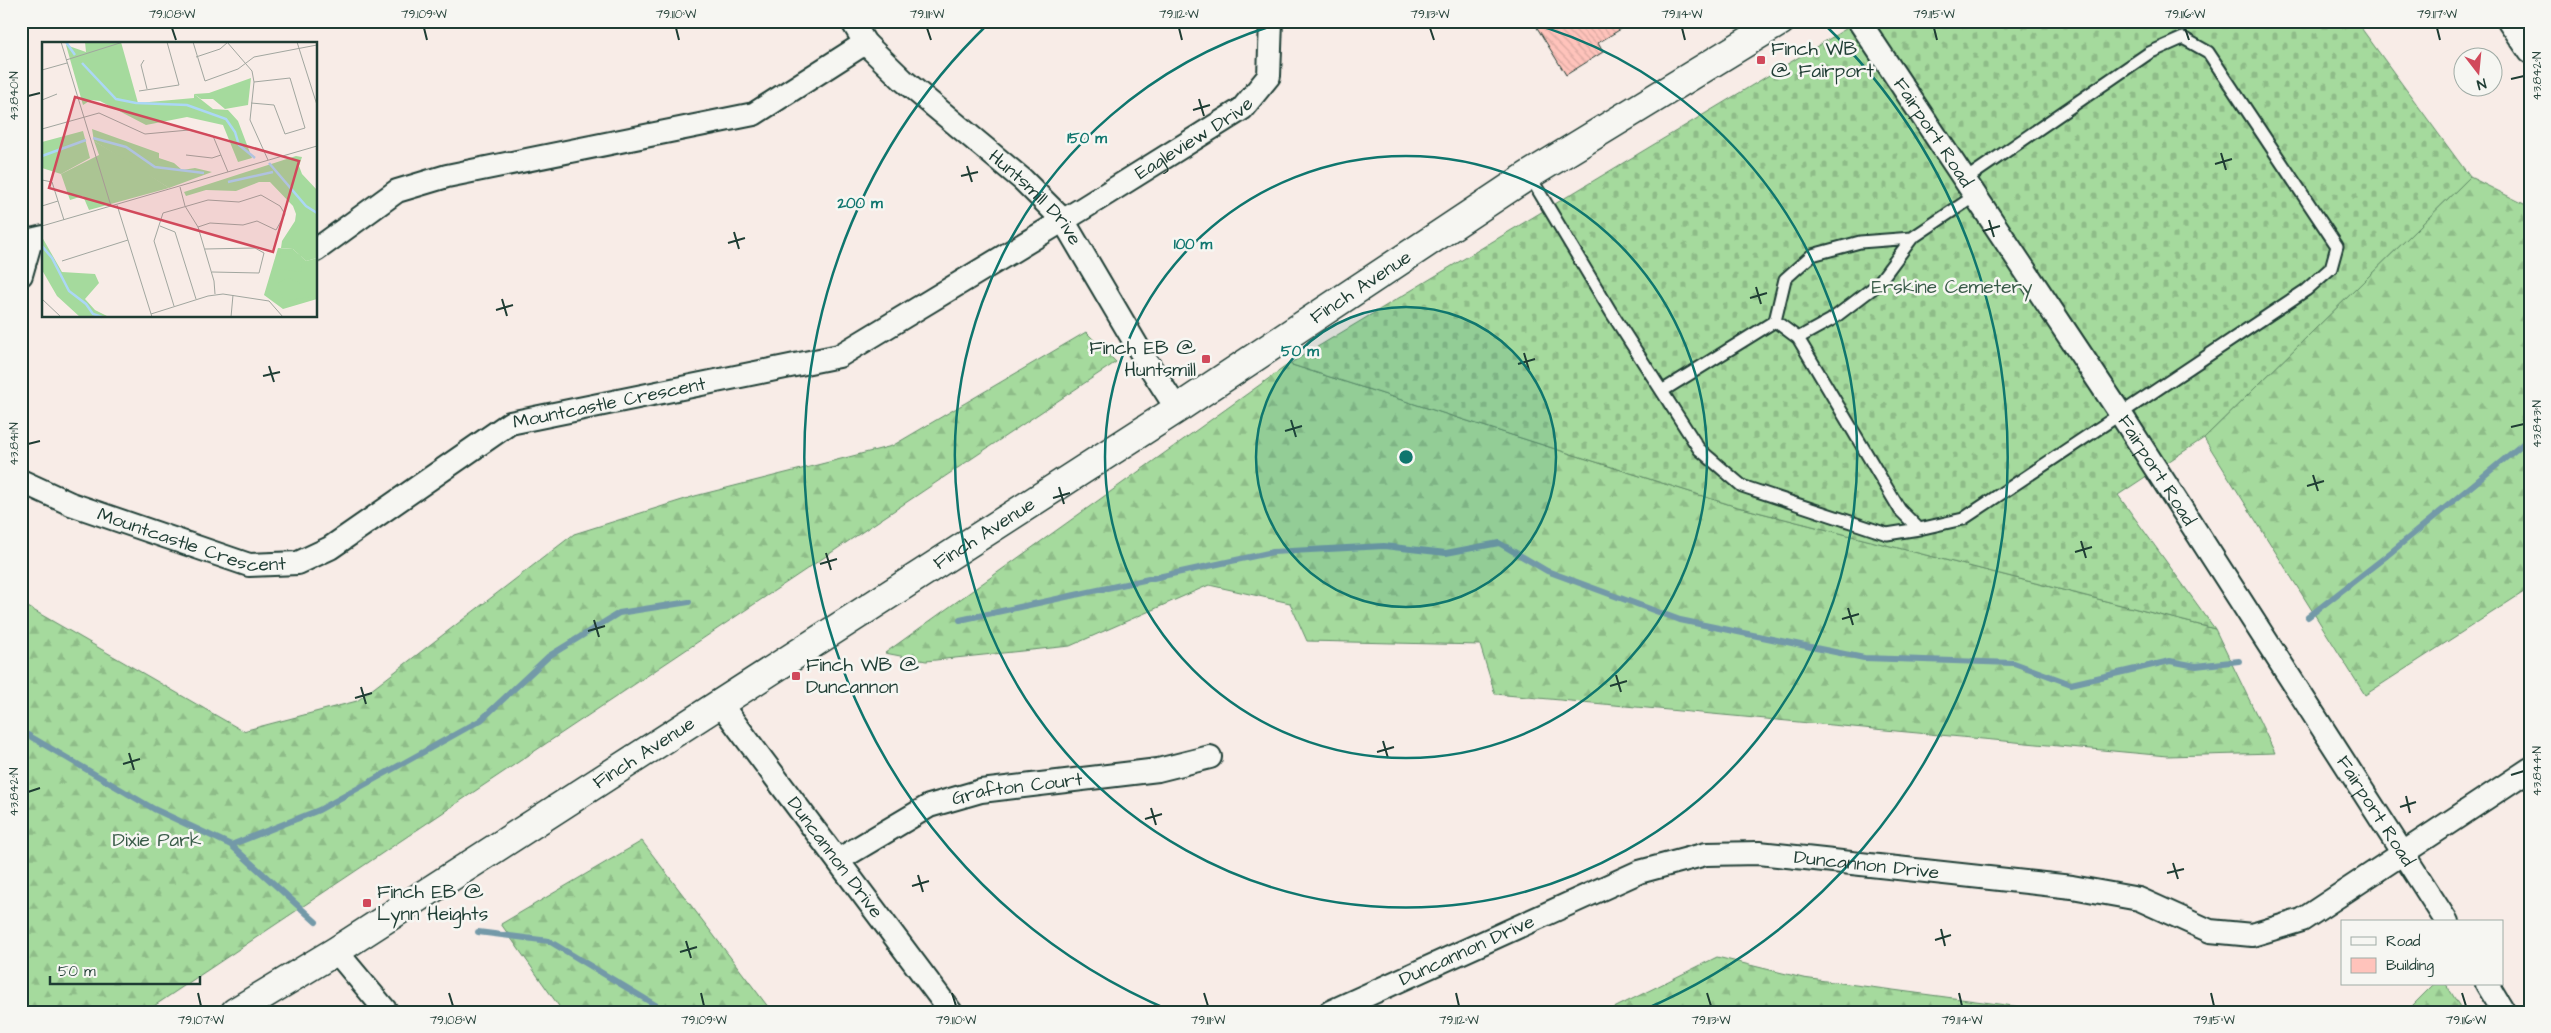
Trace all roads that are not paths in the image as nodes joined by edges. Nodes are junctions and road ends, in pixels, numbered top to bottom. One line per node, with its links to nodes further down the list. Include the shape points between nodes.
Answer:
1 (852, 21): 6 (street, Huntsmill Drive)
2 (1271, 21): 10 (street, Eagleview Drive, via 1269,76 1242,109)
3 (1781, 21): 8 (main road, Finch Avenue)
4 (1859, 21): 9 (street, Fairport Road)
5 (2509, 21): 7 (street)
6 (864, 43): 10 (street, Huntsmill Drive, via 903,80 1023,180); 13 (street, via 754,114 447,176 397,191)
7 (2530, 52)
8 (1530, 175): 17 (lane); 18 (main road, Finch Avenue)
9 (1971, 187): 12 (lane); 19 (street, Fairport Road); 19 (lane, via 2149,52 2183,38 2208,52 2326,230 2336,246 2332,268 2306,290)
10 (1063, 220): 18 (street, Huntsmill Drive, via 1142,356); 20 (street, Mountcastle Crescent, via 839,356 510,423 330,548 298,563 249,565 71,504)
11 (42, 237): 14 (street, via 31,240)
12 (1912, 238): 15 (lane, via 1860,242 1812,255 1785,279); 16 (lane, via 1877,285 1831,320)
13 (318, 249)
14 (21, 275)
15 (1775, 321): 16 (lane); 17 (lane)
16 (1798, 338): 21 (lane, via 1900,510)
17 (1662, 391): 21 (lane, via 1699,449 1742,486 1887,534)
18 (1177, 409): 22 (main road, Finch Avenue)
19 (2120, 413): 21 (lane, via 1963,519); 25 (street, Fairport Road)
20 (21, 481)
21 (1919, 530)
22 (719, 702): 26 (street, Duncannon Drive); 28 (main road, Finch Avenue)
23 (1210, 757): 26 (street, Grafton Court, via 1158,770 981,791 929,806)
24 (2530, 769): 25 (street, Duncannon Drive)
25 (2403, 852): 27 (street, Fairport Road); 33 (street, Duncannon Drive, via 2302,920 2252,935 2210,931 2139,899 2072,887 1759,854 1706,854 1639,872)
26 (838, 860): 32 (street, Duncannon Drive)
27 (2446, 920)
28 (336, 951): 30 (main road, Finch Avenue); 31 (street)
29 (2488, 986): 34 (street)
30 (235, 1012)
31 (387, 1012)
32 (951, 1012)
33 (1330, 1012)
34 (2504, 1012)

